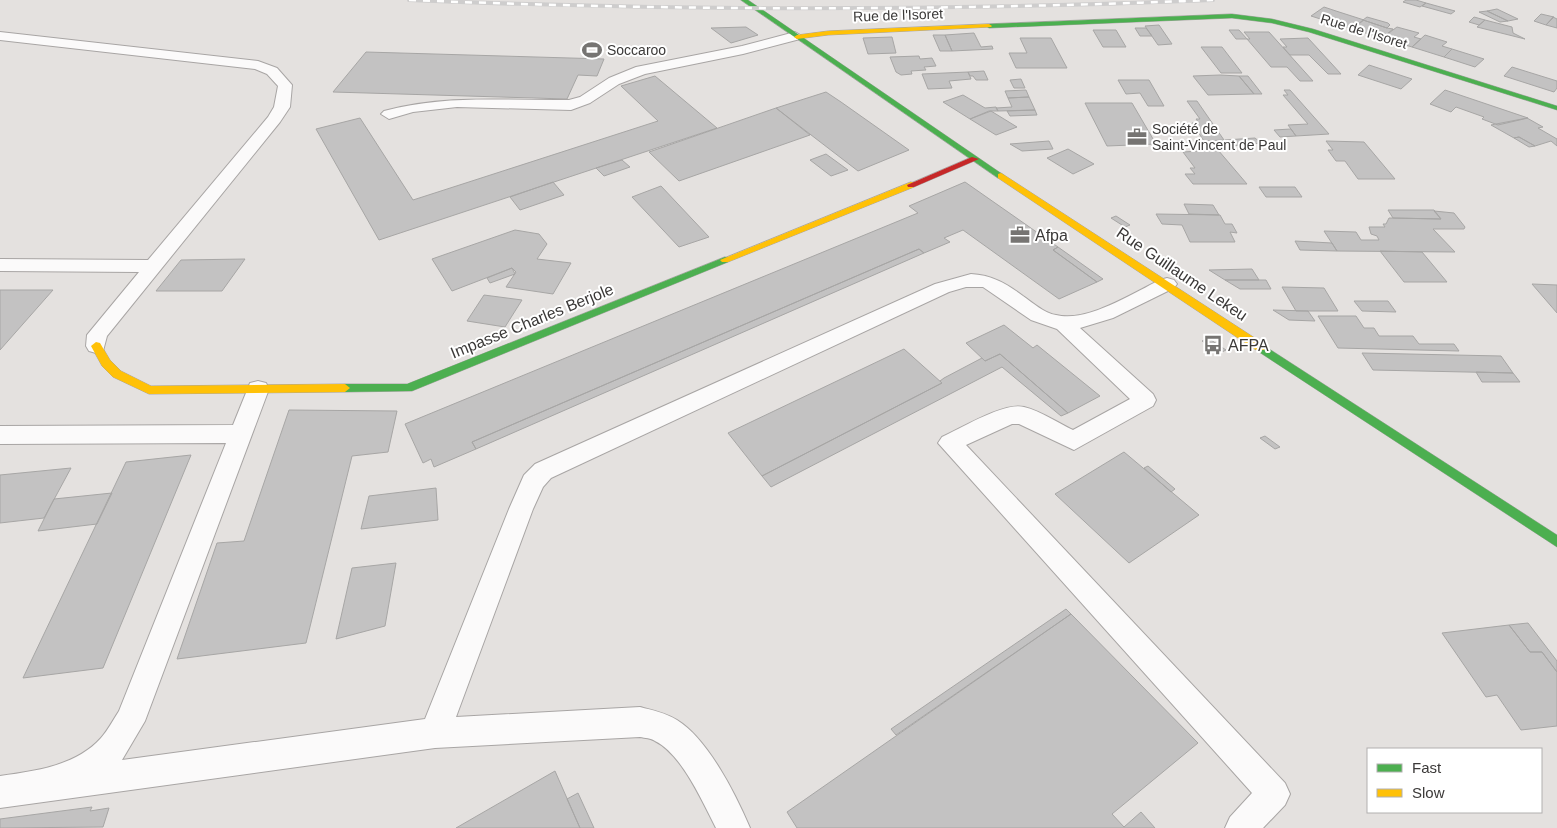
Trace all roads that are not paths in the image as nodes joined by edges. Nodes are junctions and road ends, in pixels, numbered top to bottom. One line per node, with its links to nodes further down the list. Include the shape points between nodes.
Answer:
1 (744, 0): 2 (street, Rue Guillaume Lekeu)
2 (794, 35): 4 (street, Rue de l'Isoret, via 1245,17 1311,30); 5 (lane, via 743,50 641,70 571,105 444,102); 6 (street, Rue Guillaume Lekeu)
3 (0, 36): 8 (lane, via 258,65 272,71 285,85 282,107 274,119)
4 (1557, 108)
5 (389, 114)
6 (975, 159): 9 (street, Rue Guillaume Lekeu); 12 (street, Impasse Charles Berjole, via 408,388)
7 (0, 266): 8 (lane)
8 (152, 266): 11 (lane, via 98,335)
9 (1167, 284): 10 (lane, via 1080,323); 15 (street, Rue Guillaume Lekeu)
10 (1064, 324): 16 (lane, via 1045,320 990,283 964,280 543,471 533,482 521,509); 20 (lane, via 1145,400 1074,442 1022,415 1009,416 950,443 1274,794)
11 (96, 346): 12 (street, Impasse Charles Berjole, via 106,365 128,382 149,390)
12 (258, 389): 13 (lane)
13 (240, 434): 14 (lane); 17 (lane, via 130,721 109,752 76,774)
14 (0, 435)
15 (1557, 542)
16 (435, 733): 17 (lane); 19 (lane, via 640,722 664,729 680,742 702,772)
17 (46, 786): 18 (lane)
18 (0, 792)
19 (734, 828)
20 (1241, 828)

